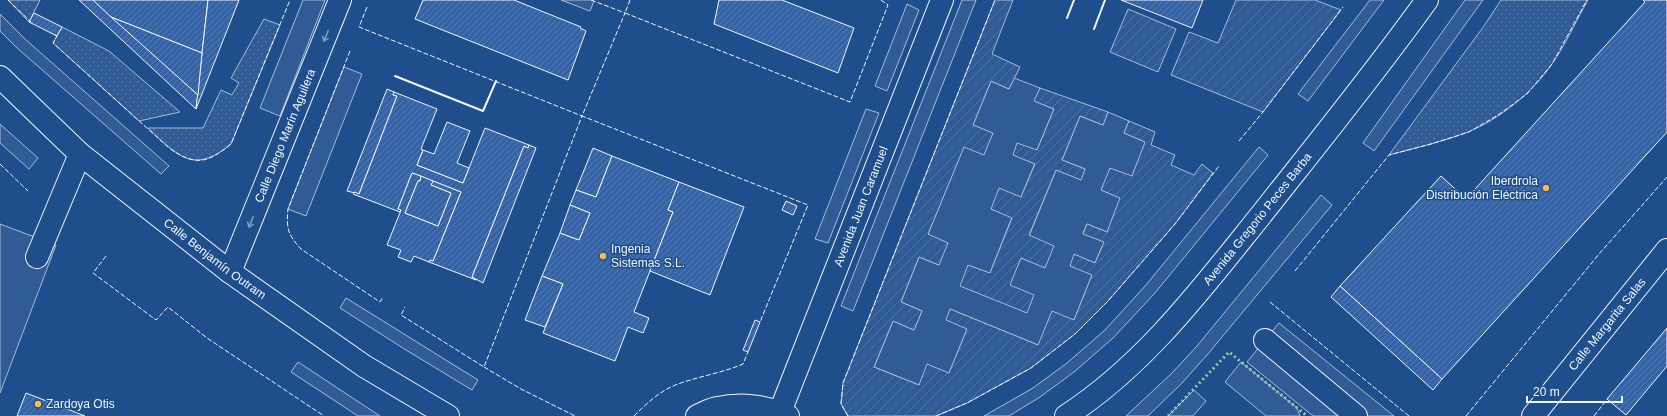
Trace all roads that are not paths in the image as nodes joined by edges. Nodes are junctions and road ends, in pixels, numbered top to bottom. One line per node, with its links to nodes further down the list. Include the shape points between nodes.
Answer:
1 (340, 0): 8 (street, Calle Diego Marín Aguilera, one-way to 8)
2 (942, 0): 10 (street, Avenida Juan Caramuel)
3 (1427, 0): 13 (street, Avenida Gregorio Peces Barba, via 1316,148 1201,289 1137,359 1086,403)
4 (0, 77): 5 (street, Calle Benjamín Outram)
5 (80, 154): 7 (street); 8 (street, Calle Benjamín Outram)
6 (1667, 250): 15 (street, Calle Margarita Salas)
7 (38, 257)
8 (230, 272): 11 (street, Calle Benjamín Outram, via 364,366)
9 (1265, 340): 14 (street)
10 (784, 414): 12 (street, via 749,405 717,408)
11 (448, 416)
12 (698, 416)
13 (1066, 416)
14 (1356, 416)
15 (1533, 416)

